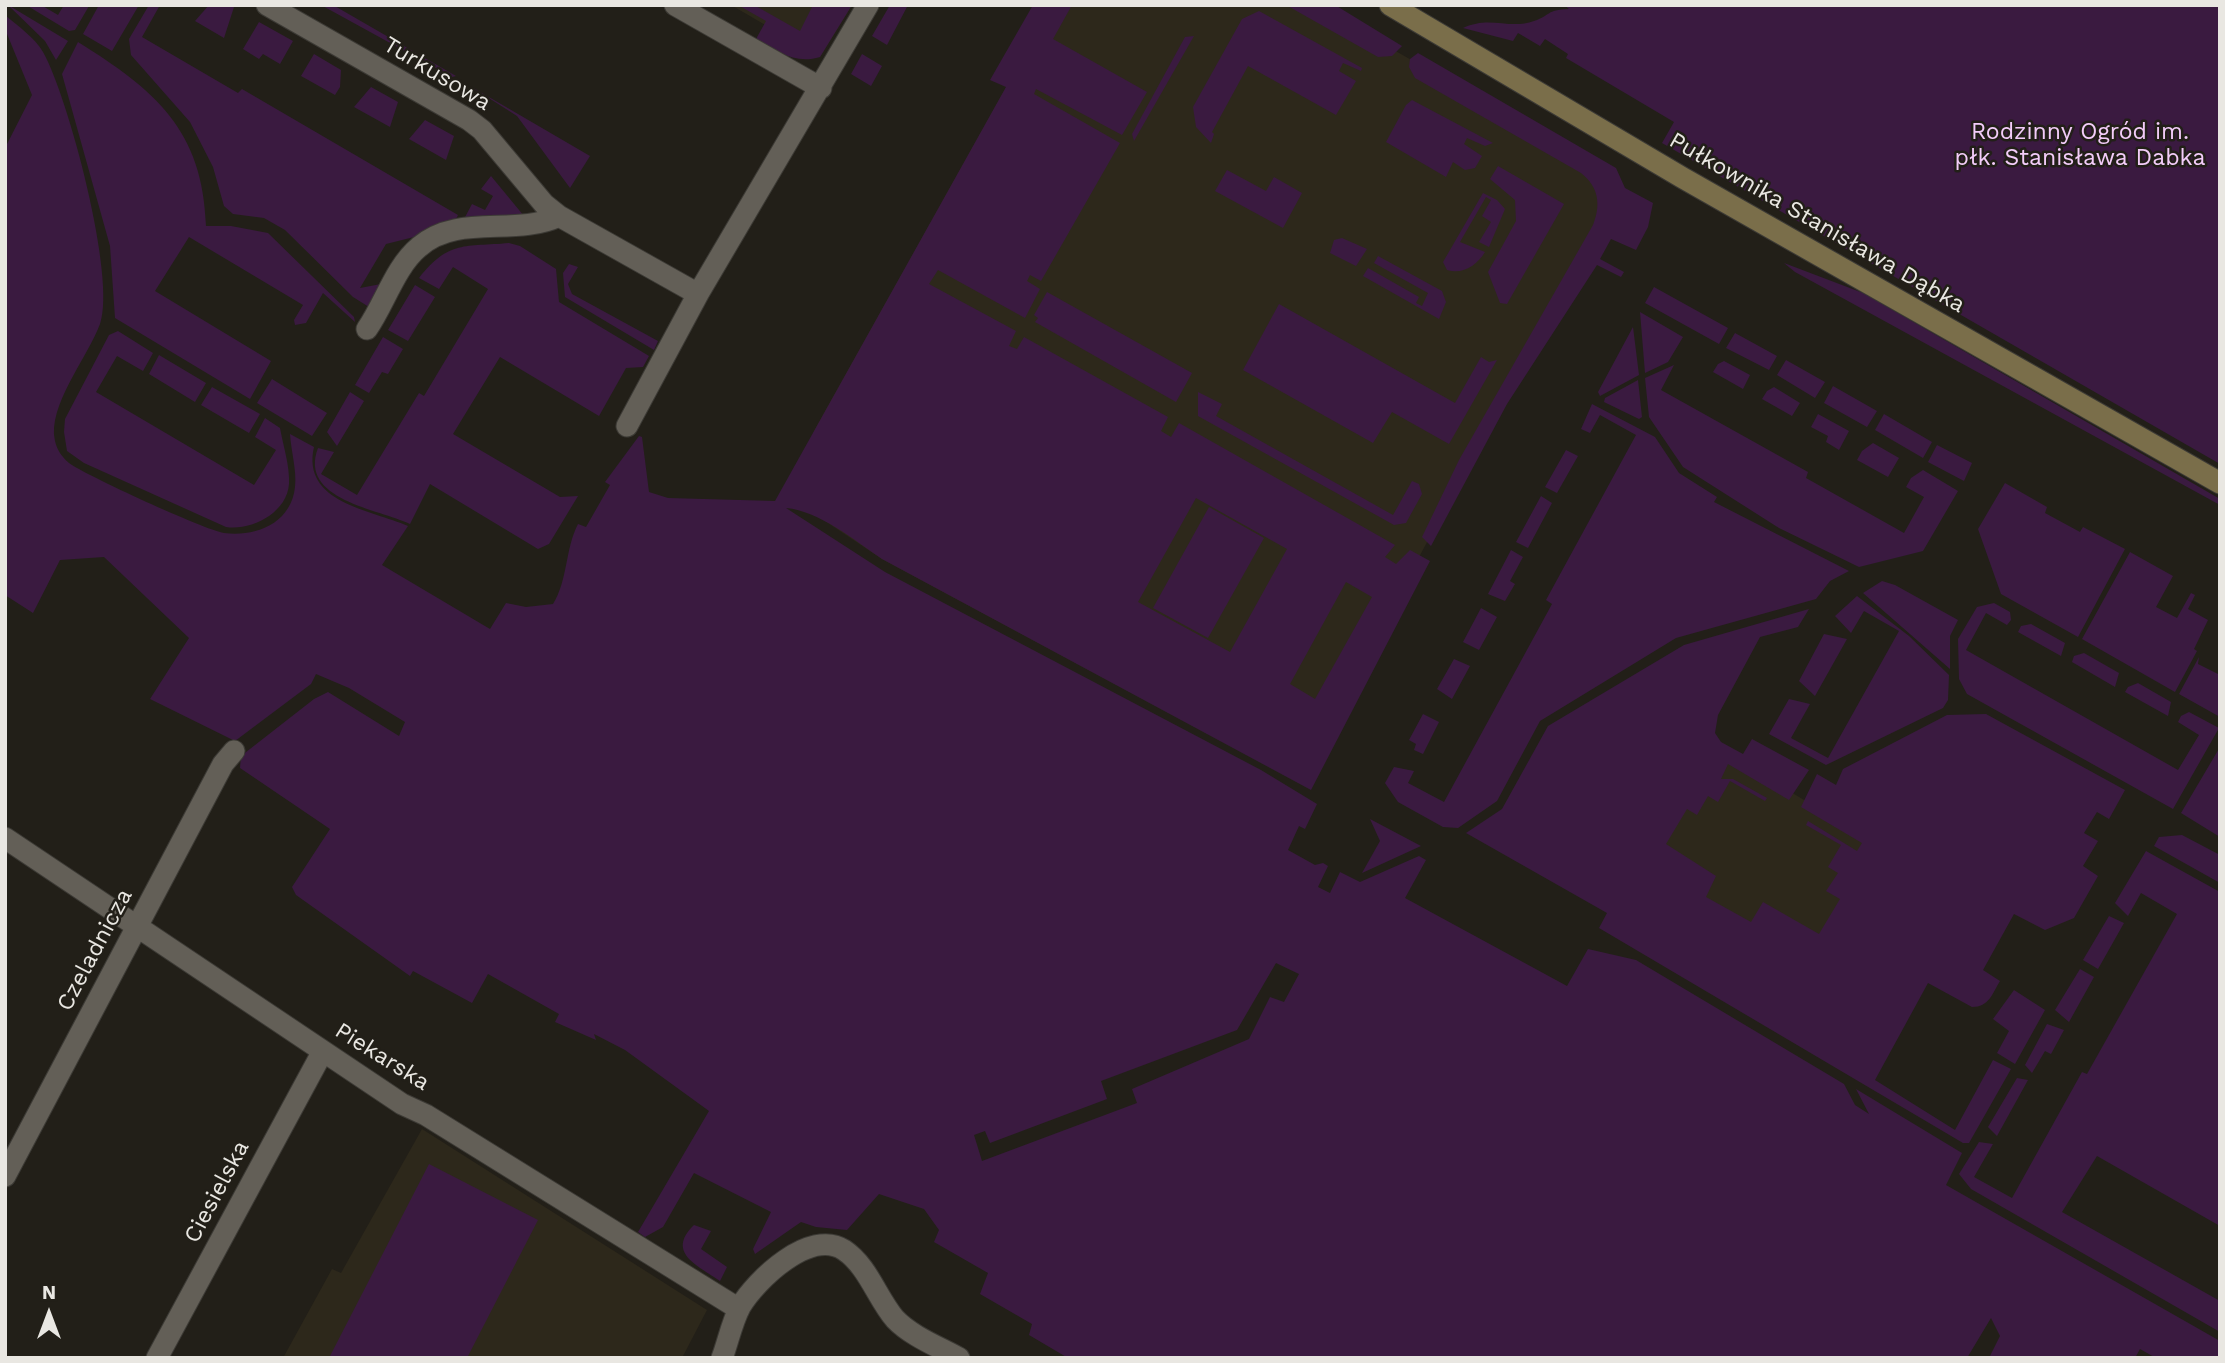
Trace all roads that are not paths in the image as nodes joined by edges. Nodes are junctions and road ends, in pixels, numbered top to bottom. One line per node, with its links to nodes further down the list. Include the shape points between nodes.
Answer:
1 (267, 5): 6 (street, Turkusowa, via 482,130)
2 (676, 5): 5 (street)
3 (868, 5): 5 (street)
4 (1390, 5): 10 (street, Pułkownika Stanisława Dąbka, via 1683,178)
5 (821, 88): 7 (street)
6 (559, 216): 7 (street, Turkusowa); 8 (street, via 529,224 457,229 432,239 406,261)
7 (698, 294): 9 (street)
8 (368, 328)
9 (627, 426)
10 (2220, 483)
11 (234, 751): 13 (street, Czeladnicza)
12 (5, 838): 13 (street, Piekarska)
13 (138, 926): 14 (street, Piekarska); 15 (street, Czeladnicza)
14 (323, 1051): 16 (street, Piekarska); 17 (street, Ciesielska)
15 (5, 1176)
16 (739, 1309): 18 (street); 19 (street, via 766,1273 800,1251 824,1245 842,1249 860,1265 896,1320)
17 (157, 1358)
18 (722, 1358)
19 (959, 1358)

